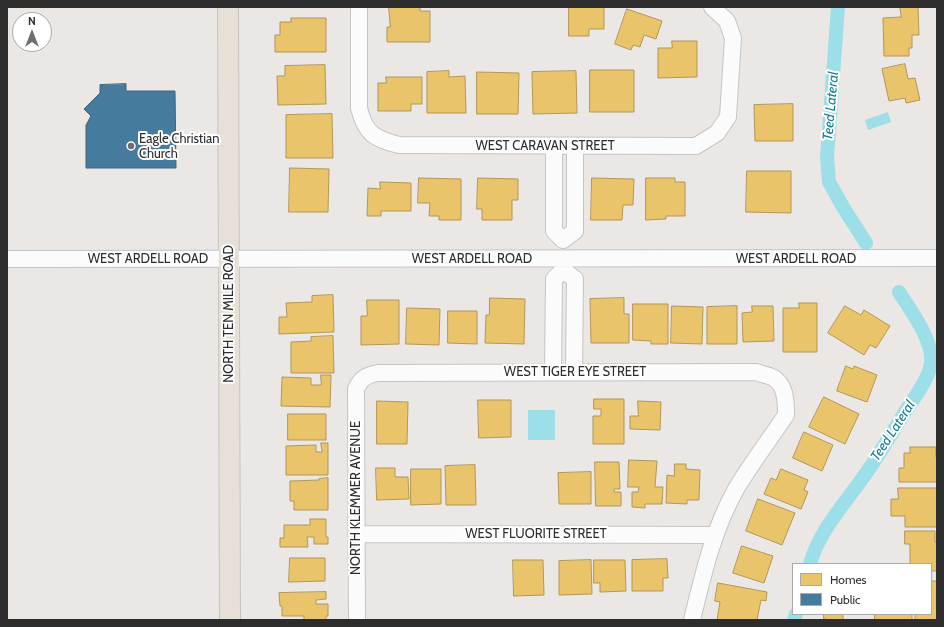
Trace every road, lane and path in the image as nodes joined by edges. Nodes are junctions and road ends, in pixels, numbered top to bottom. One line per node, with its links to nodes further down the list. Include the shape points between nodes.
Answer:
1 (228, 7): 9 (main road, NORTH TEN MILE ROAD)
2 (359, 7): 4 (street, WEST CARAVAN STREET, via 359,108 362,122 370,134 384,142 399,146)
3 (712, 7): 5 (street, WEST CARAVAN STREET, via 727,21 733,38 728,117 717,133 696,146)
4 (554, 146): 5 (street, WEST CARAVAN STREET); 6 (street, via 554,231)
5 (575, 146): 6 (street, via 575,231)
6 (563, 240): 10 (street)
7 (937, 258): 10 (street, WEST ARDELL ROAD)
8 (7, 259): 9 (street, WEST ARDELL ROAD)
9 (228, 259): 10 (street, WEST ARDELL ROAD); 16 (main road, NORTH TEN MILE ROAD)
10 (563, 265): 11 (street, via 575,279); 12 (street, via 554,279)
11 (574, 371): 12 (street, WEST TIGER EYE STREET); 15 (street, WEST TIGER EYE STREET, via 756,372 774,377 782,387 786,415 736,490)
12 (553, 372): 13 (street, WEST TIGER EYE STREET, via 378,373)
13 (363, 378): 14 (street, NORTH KLEMMER AVENUE, via 356,389)
14 (356, 534): 15 (street, WEST FLUORITE STREET); 17 (street, NORTH KLEMMER AVENUE)
15 (715, 535): 18 (street)
16 (230, 620)
17 (357, 620)
18 (692, 620)

